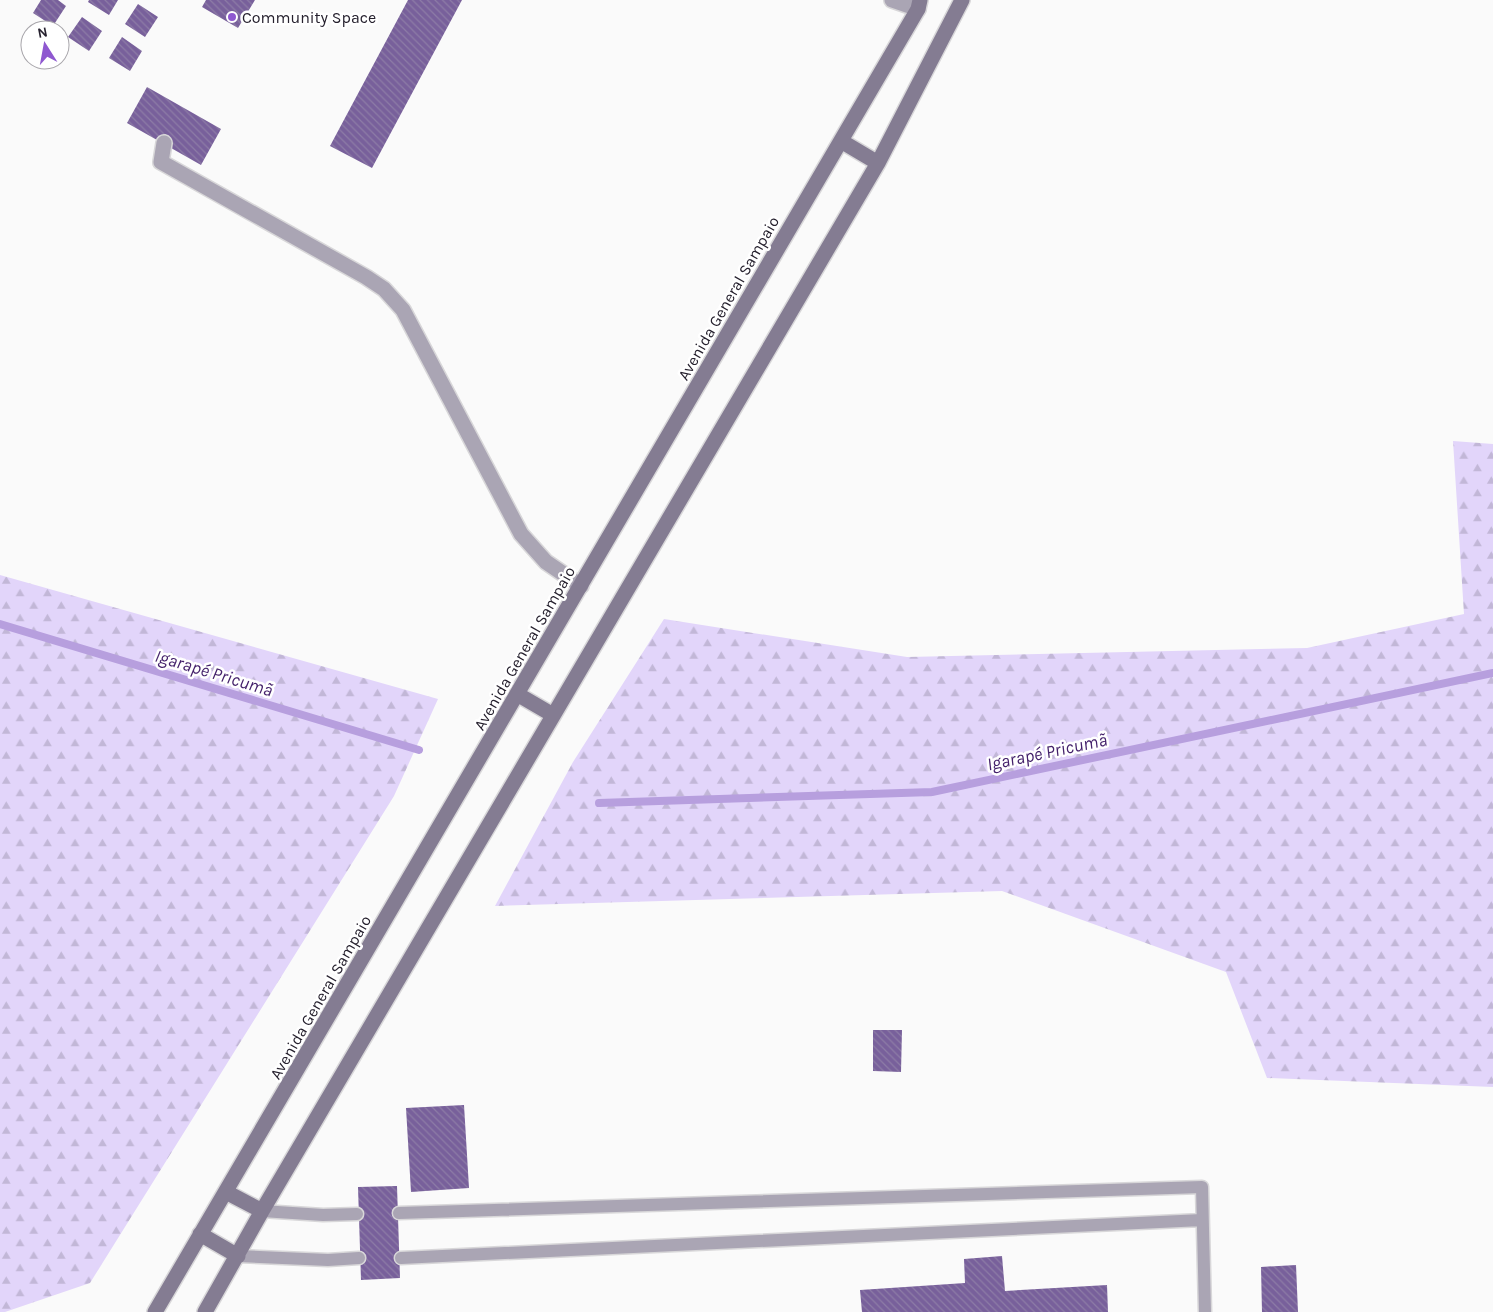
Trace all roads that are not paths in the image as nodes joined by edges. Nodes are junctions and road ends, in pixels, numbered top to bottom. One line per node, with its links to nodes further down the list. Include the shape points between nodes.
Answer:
1 (892, 0): 3 (street)
2 (962, 0): 6 (street)
3 (919, 4): 4 (street, Avenida General Sampaio)
4 (841, 141): 6 (street); 7 (street, Avenida General Sampaio)
5 (164, 143): 7 (street, via 161,162 384,289 403,310 521,534 546,562)
6 (878, 163): 9 (street)
7 (581, 586): 8 (street, Avenida General Sampaio)
8 (517, 694): 9 (street); 10 (street, Avenida General Sampaio)
9 (554, 715): 11 (street)
10 (226, 1192): 11 (street); 15 (street, Avenida General Sampaio)
11 (262, 1211): 13 (lane); 16 (street)
12 (399, 1213): 14 (lane, via 1202,1187)
13 (357, 1214)
14 (1202, 1220): 18 (lane); 21 (lane)
15 (200, 1234): 16 (street); 19 (street, Avenida General Sampaio)
16 (238, 1256): 17 (lane, via 328,1260); 20 (street)
17 (359, 1258)
18 (401, 1258)
19 (155, 1312)
20 (205, 1312)
21 (1205, 1312)

